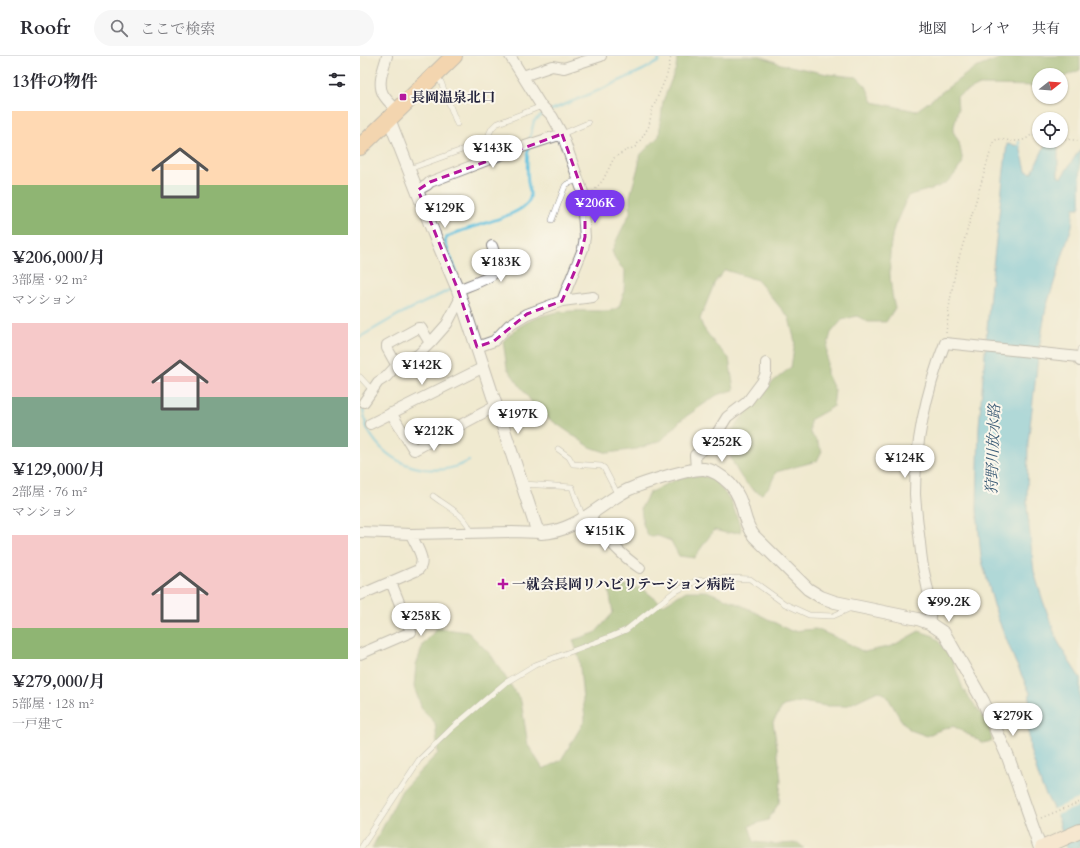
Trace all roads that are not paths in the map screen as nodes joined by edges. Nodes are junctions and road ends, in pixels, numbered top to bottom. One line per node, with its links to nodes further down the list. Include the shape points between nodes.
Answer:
1 (387, 56): 8 (street, via 380,87)
2 (454, 56): 5 (highway)
3 (510, 56): 6 (street)
4 (597, 57): 6 (street, via 564,68 552,66)
5 (435, 74): 8 (highway); 10 (lane, via 441,82)
6 (523, 76): 7 (street)
7 (542, 106): 11 (lane, via 496,124); 12 (street, via 552,116)
8 (393, 115): 14 (highway); 15 (street)
9 (588, 123): 12 (lane)
10 (457, 124)
11 (489, 134)
12 (562, 134): 16 (street); 17 (street, via 430,182)
13 (484, 142): 15 (lane)
14 (360, 147)
15 (409, 169): 17 (street)
16 (578, 180): 18 (lane, via 565,186); 22 (street, via 585,198 583,213 586,237)
17 (418, 190): 20 (street)
18 (552, 220)
19 (492, 246): 20 (street, via 497,272)
20 (459, 294): 23 (street, via 447,324); 24 (street)
21 (593, 297): 22 (street)
22 (562, 301): 24 (street, via 527,314 509,325 494,340)
23 (430, 343): 27 (street, via 418,355); 27 (street, via 421,328 418,328 387,345)
24 (477, 348): 28 (street)
25 (1077, 356): 49 (street, via 945,343 926,401 916,456 916,509 920,548 931,600)
26 (766, 363): 36 (street, via 766,373 762,382 747,402 727,417 711,443 695,455)
27 (397, 366): 30 (street)
28 (484, 367): 32 (street); 33 (street)
29 (360, 377): 30 (lane)
30 (372, 390): 31 (street)
31 (364, 402)
32 (496, 406): 33 (street, via 414,450); 37 (street)
33 (391, 413): 34 (street)
34 (370, 424)
35 (558, 449): 39 (lane, via 569,457 573,464 604,468)
36 (696, 469): 39 (street, via 628,490); 48 (street, via 712,471 731,485 742,501 750,531 808,589 828,600)
37 (522, 484): 40 (lane, via 572,487); 44 (street, via 536,527)
38 (433, 496): 42 (lane, via 468,523)
39 (618, 496): 40 (street)
40 (586, 517): 44 (street, via 559,531); 45 (street, via 622,554)
41 (360, 532): 43 (street)
42 (471, 533): 43 (street); 44 (street)
43 (411, 534): 46 (street, via 422,558 421,568)
44 (541, 534)
45 (640, 568)
46 (391, 582): 47 (street); 50 (street, via 411,632)
47 (360, 595)
48 (854, 606): 49 (street); 53 (lane, via 833,616 809,614 785,604 750,579 696,581 674,592 626,630 534,665 505,683 419,760)
49 (929, 623): 52 (street, via 944,633 983,701)
50 (360, 654)
51 (1080, 831): 52 (main road)
52 (1045, 846)
53 (361, 848)

